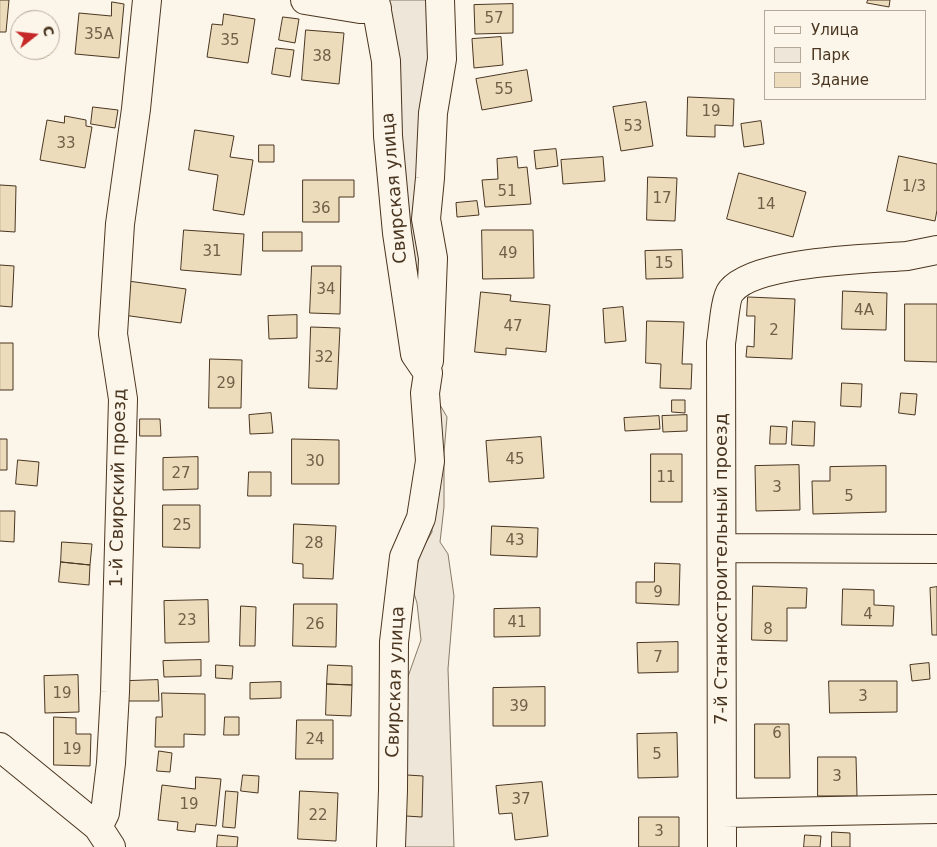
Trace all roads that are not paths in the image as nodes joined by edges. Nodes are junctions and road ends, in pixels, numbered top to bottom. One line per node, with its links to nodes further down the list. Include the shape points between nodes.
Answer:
1 (147, 0): 12 (street, 1-й Свирский проезд, via 120,224 113,334 123,399 115,692)
2 (305, 0): 4 (street, via 360,9)
3 (440, 0): 6 (street, Свирская улица, via 442,58 433,113 426,219 433,258)
4 (376, 4): 6 (street, Свирская улица, via 386,61 388,136 397,233 415,354)
5 (937, 250): 7 (street, 7-й Станкостроительный проезд, via 768,271 743,281 730,291 721,343)
6 (428, 373): 13 (street, Свирская улица, via 425,393 430,461 421,518 404,557 394,642)
7 (722, 548): 8 (street); 11 (street, 7-й Станкостроительный проезд)
8 (937, 549)
9 (0, 747): 12 (street)
10 (937, 809): 11 (street)
11 (723, 813): 14 (street, 7-й Станкостроительный проезд)
12 (105, 837)
13 (391, 847)
14 (722, 847)

